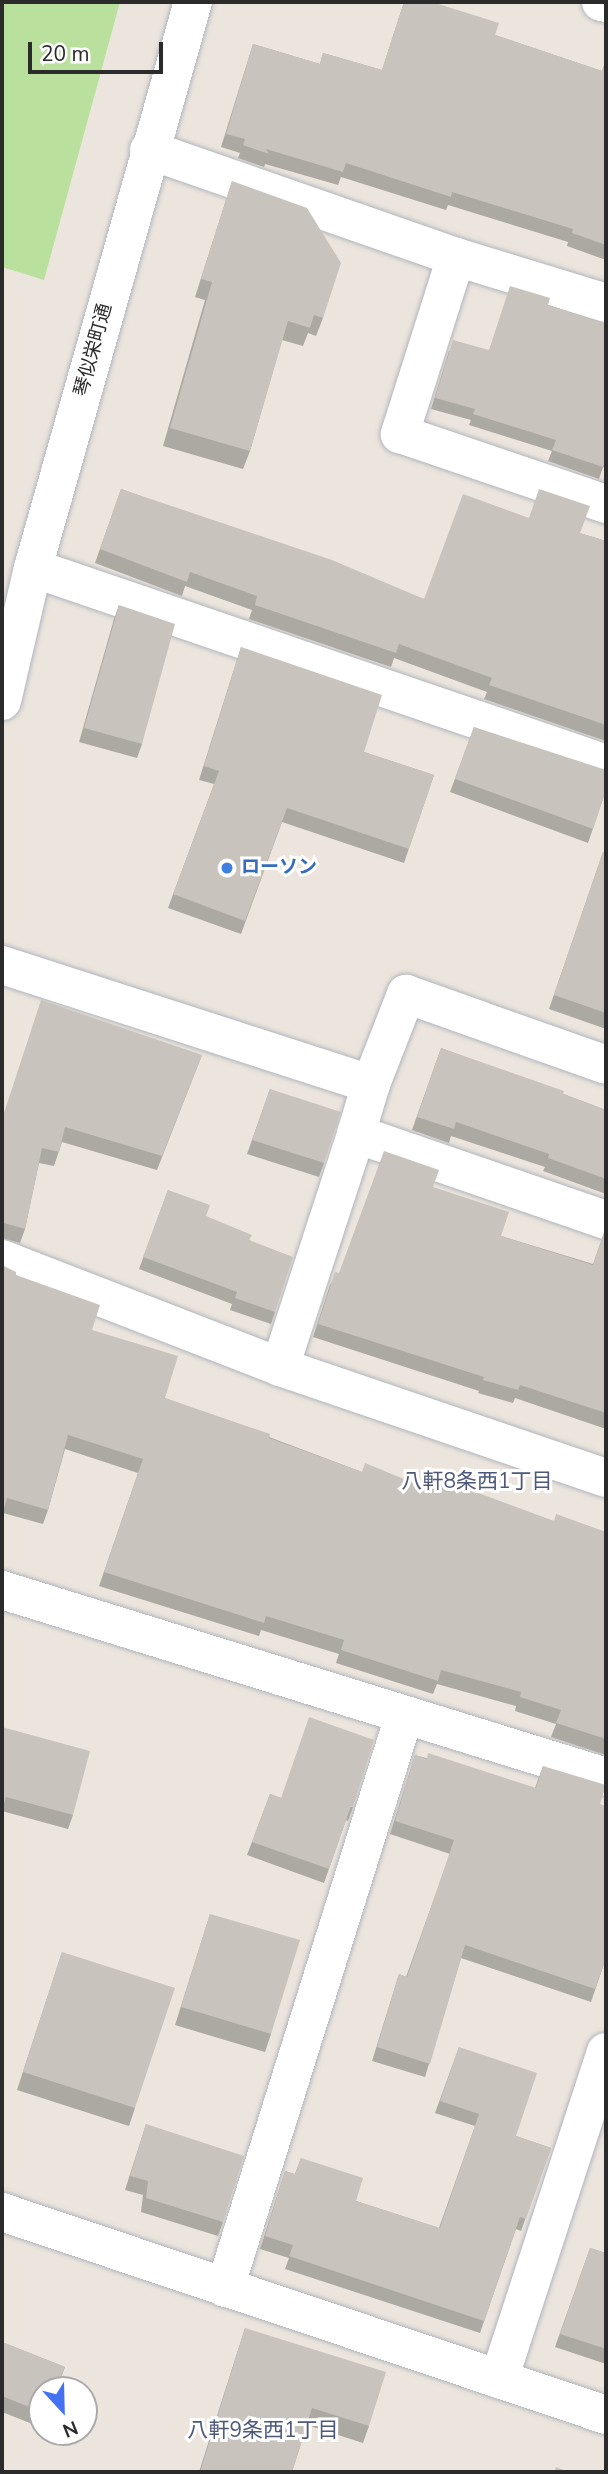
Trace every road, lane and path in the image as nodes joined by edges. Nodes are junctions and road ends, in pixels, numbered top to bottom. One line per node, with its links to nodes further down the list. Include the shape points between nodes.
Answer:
1 (192, 2): 4 (street, 琴似栄町通)
2 (601, 2): 3 (street)
3 (606, 4)
4 (149, 150): 5 (street); 8 (street, 琴似栄町通)
5 (456, 257): 6 (street); 7 (street, via 400,434)
6 (606, 303)
7 (606, 504)
8 (33, 568): 9 (street, 琴似栄町通); 10 (street)
9 (2, 701)
10 (606, 764)
11 (2, 965): 13 (street)
12 (606, 1065): 13 (street, via 406,994)
13 (371, 1084): 14 (street)
14 (356, 1134): 15 (street); 17 (street)
15 (606, 1220)
16 (2, 1259): 17 (street)
17 (280, 1367): 18 (street)
18 (606, 1478)
19 (2, 1590): 20 (street)
20 (404, 1716): 21 (street); 24 (street)
21 (606, 1776)
22 (606, 2052): 25 (street)
23 (2, 2212): 24 (street)
24 (225, 2288): 25 (street)
25 (499, 2379): 26 (street)
26 (606, 2415)

